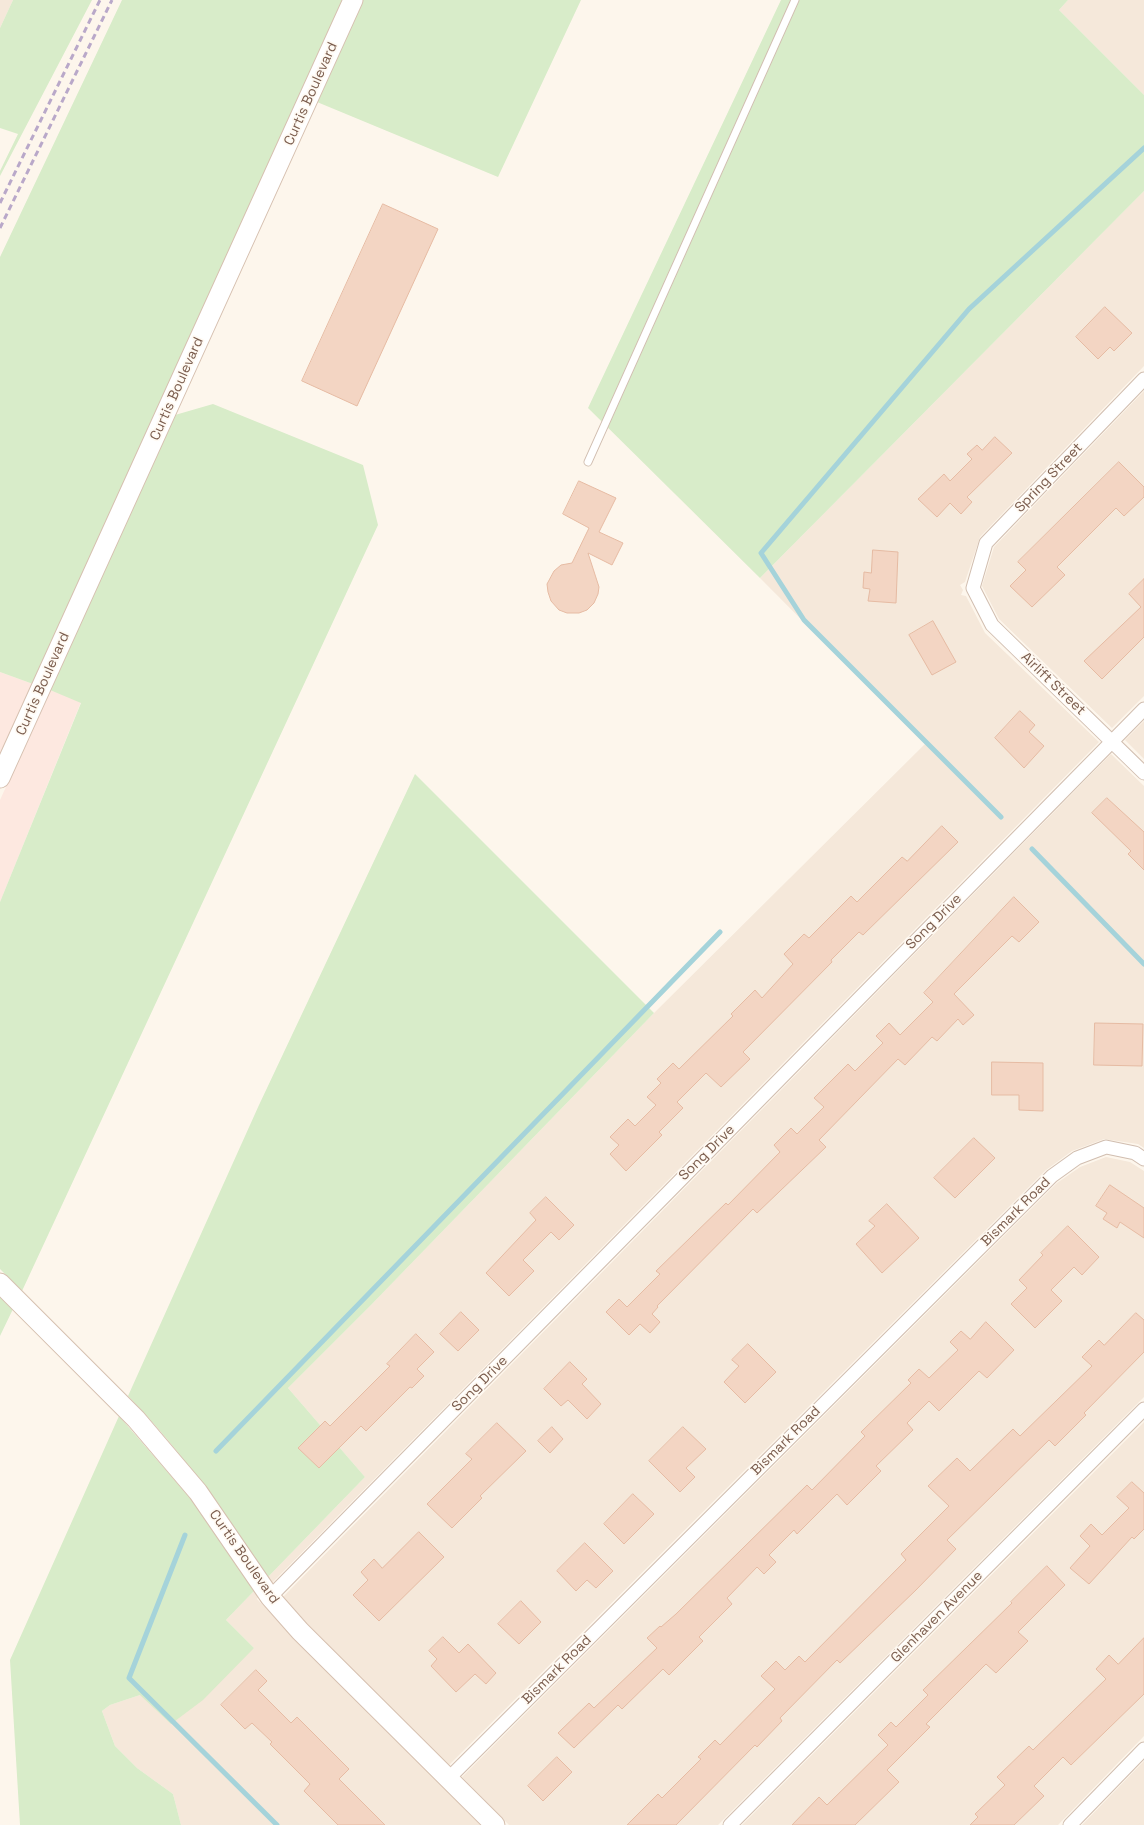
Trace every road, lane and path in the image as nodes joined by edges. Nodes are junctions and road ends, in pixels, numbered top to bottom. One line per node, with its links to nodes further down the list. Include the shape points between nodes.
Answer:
1 (354, 0): 9 (street, Curtis Boulevard)
2 (795, 0): 4 (lane)
3 (1144, 379): 5 (street, Spring Street, via 986,543)
4 (588, 462)
5 (973, 588): 7 (street, Airlift Street, via 992,626)
6 (1144, 709): 7 (street, Song Drive)
7 (1112, 741): 8 (street, Airlift Street); 13 (street, Song Drive)
8 (1144, 773)
9 (0, 778)
10 (1144, 1159): 15 (street, Bismark Road, via 1135,1153 1106,1147 1077,1158 1052,1176)
11 (0, 1283): 13 (street, Curtis Boulevard, via 136,1418 198,1492)
12 (1144, 1409): 17 (street, Glenhaven Avenue)
13 (270, 1597): 15 (street, Curtis Boulevard)
14 (1144, 1749): 18 (street)
15 (449, 1778): 16 (street, Curtis Boulevard)
16 (495, 1825)
17 (730, 1825)
18 (1070, 1825)

